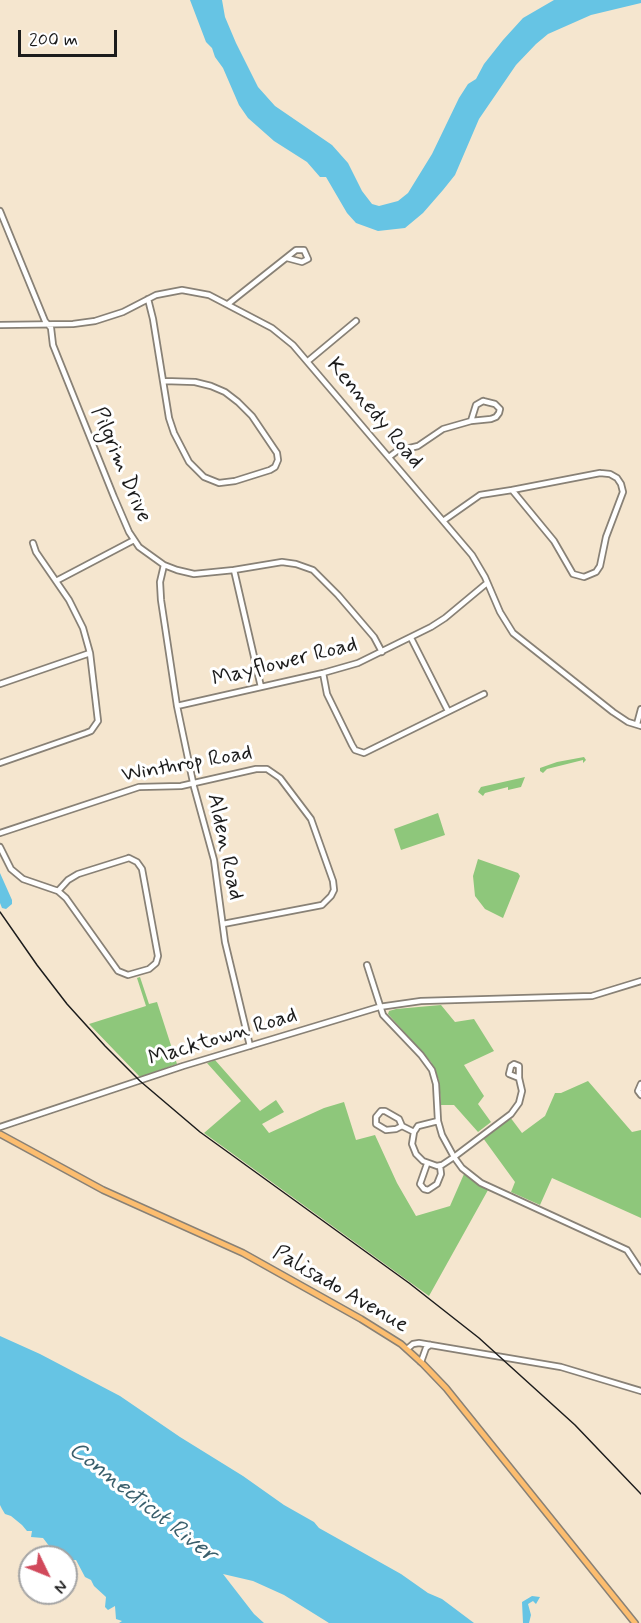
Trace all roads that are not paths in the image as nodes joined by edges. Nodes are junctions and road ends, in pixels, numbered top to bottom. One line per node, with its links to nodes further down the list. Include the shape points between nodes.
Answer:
1 (0, 211): 6 (street, Pilgrim Drive)
2 (287, 258): 4 (street)
3 (147, 299): 4 (street, Kennedy Road, via 169,291 189,291); 6 (street, Kennedy Road, via 95,321); 9 (street)
4 (228, 304): 8 (street, Kennedy Road, via 279,332)
5 (356, 321): 8 (street)
6 (49, 324): 7 (street, Kennedy Road); 14 (street, Pilgrim Drive, via 52,345)
7 (0, 325)
8 (308, 361): 11 (street, Kennedy Road)
9 (164, 381): 9 (street, via 174,432 189,462 204,477 226,483 275,467 278,453 238,402 211,386)
10 (471, 422): 10 (street, via 496,417 500,409 495,404 478,402); 11 (street, via 443,429 418,446)
11 (388, 457): 13 (street, Kennedy Road)
12 (512, 490): 12 (street, via 554,541 573,574 584,578 596,572 622,500 623,488 617,478 600,473); 13 (street, via 480,495)
13 (443, 521): 19 (street, Kennedy Road, via 479,564)
14 (134, 540): 16 (street, Pilgrim Drive); 18 (street)
15 (33, 543): 18 (street)
16 (164, 565): 17 (street, Pilgrim Drive, via 194,574); 27 (street, Alden Road, via 161,600)
17 (234, 570): 21 (street, Pilgrim Drive, via 282,562 313,570 374,637); 25 (street)
18 (56, 581): 22 (street, via 83,628)
19 (488, 583): 20 (street, Mayflower Road, via 445,618); 30 (street, Kennedy Road, via 504,619 520,639 613,712)
20 (411, 638): 21 (street, Mayflower Road); 29 (street)
21 (382, 652): 23 (street, Mayflower Road)
22 (90, 654): 24 (street); 31 (street, via 98,714 95,726 86,733)
23 (323, 673): 25 (street, Mayflower Road); 29 (street, via 330,701 352,745 361,753)
24 (0, 684)
25 (261, 687): 27 (street, Mayflower Road)
26 (483, 694): 29 (street)
27 (177, 706): 32 (street, Alden Road)
28 (641, 709): 30 (street)
29 (448, 711)
30 (639, 725)
31 (0, 763)
32 (194, 783): 33 (street, Winthrop Road, via 123,791); 36 (street, Alden Road, via 214,860); 36 (street, Winthrop Road, via 256,769 272,771 311,819 333,881 334,890 322,905)
33 (0, 833)
34 (0, 848): 35 (street, via 11,869 23,879)
35 (58, 891): 35 (street, via 121,973 132,974 156,963 158,952 142,869 137,861 124,859 78,874)
36 (223, 924): 40 (street, Alden Road)
37 (367, 964): 39 (street)
38 (641, 981): 39 (street, Macktown Road, via 592,996 421,1001)
39 (379, 1007): 40 (street, Macktown Road); 44 (street, via 432,1070)
40 (250, 1046): 46 (street, Macktown Road)
41 (519, 1078): 49 (street, via 521,1096 515,1110)
42 (641, 1084): 43 (street)
43 (641, 1095)
44 (438, 1121): 47 (street, via 423,1124); 49 (street)
45 (402, 1126): 45 (street, via 386,1130 376,1124 376,1117 385,1111 399,1119); 47 (street)
46 (0, 1127)
47 (414, 1132): 50 (street, via 413,1149)
48 (0, 1134): 54 (main road, Palisado Avenue, via 104,1190 243,1253 362,1319)
49 (454, 1157): 51 (street); 52 (street, via 481,1183 627,1250)
50 (427, 1164): 51 (street); 51 (street, via 420,1184 428,1190 437,1184)
51 (440, 1166)
52 (641, 1271)
53 (430, 1345): 54 (street, via 414,1343); 55 (street); 56 (street, via 561,1367)
54 (407, 1349): 55 (main road, Palisado Avenue)
55 (422, 1362): 57 (main road, Palisado Avenue)
56 (641, 1391)
57 (636, 1623)

